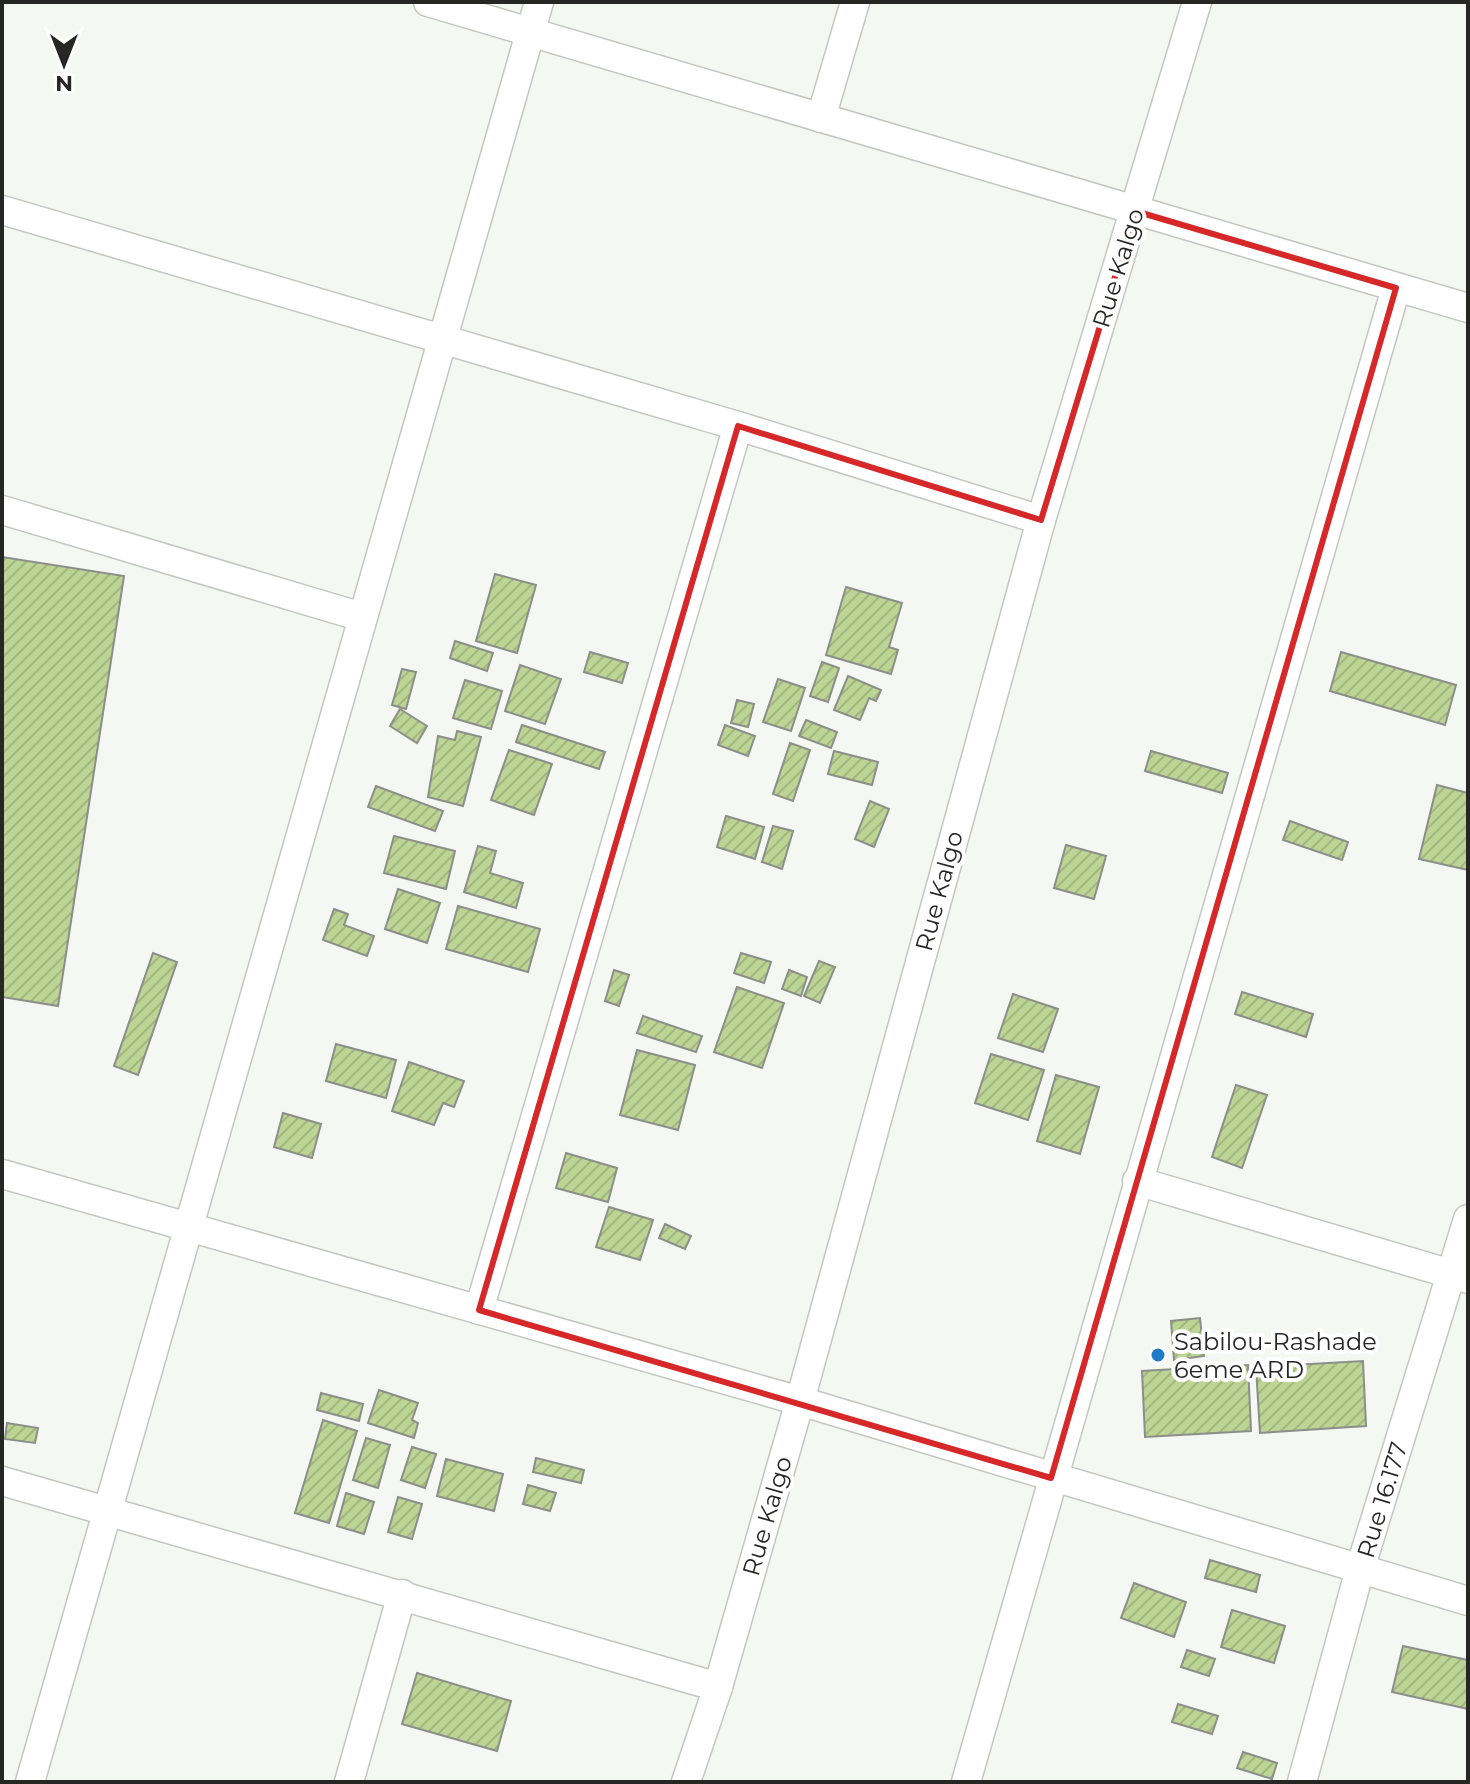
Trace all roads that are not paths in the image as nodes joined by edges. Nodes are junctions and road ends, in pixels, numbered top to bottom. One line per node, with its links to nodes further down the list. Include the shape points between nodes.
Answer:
1 (428, 2): 5 (street)
2 (539, 2): 5 (street)
3 (855, 2): 6 (street)
4 (1197, 2): 8 (street, Rue Kalgo)
5 (530, 32): 6 (street); 11 (street)
6 (821, 118): 8 (street)
7 (2, 210): 11 (street)
8 (1135, 211): 9 (street); 14 (street, Rue Kalgo)
9 (1396, 288): 10 (street); 17 (street)
10 (1468, 308)
11 (441, 339): 12 (street); 15 (street)
12 (738, 426): 14 (street); 21 (street)
13 (2, 510): 15 (street)
14 (1041, 520): 22 (street, Rue Kalgo)
15 (362, 617): 19 (street)
16 (2, 1174): 19 (street)
17 (1137, 1181): 20 (street); 23 (street)
18 (1468, 1219): 20 (street, Rue 16.177)
19 (187, 1224): 21 (street); 25 (street)
20 (1460, 1276): 26 (street, Rue 16.177)
21 (479, 1310): 22 (street)
22 (800, 1401): 23 (street); 29 (street, Rue Kalgo)
23 (1051, 1478): 26 (street); 33 (street)
24 (2, 1481): 25 (street)
25 (106, 1508): 27 (street); 30 (street)
26 (1360, 1569): 28 (street); 34 (street, Rue 16.177)
27 (402, 1594): 29 (street); 31 (street)
28 (1468, 1601)
29 (718, 1687): 32 (street, Rue Kalgo)
30 (30, 1782)
31 (349, 1782)
32 (686, 1782)
33 (966, 1782)
34 (1302, 1782)

